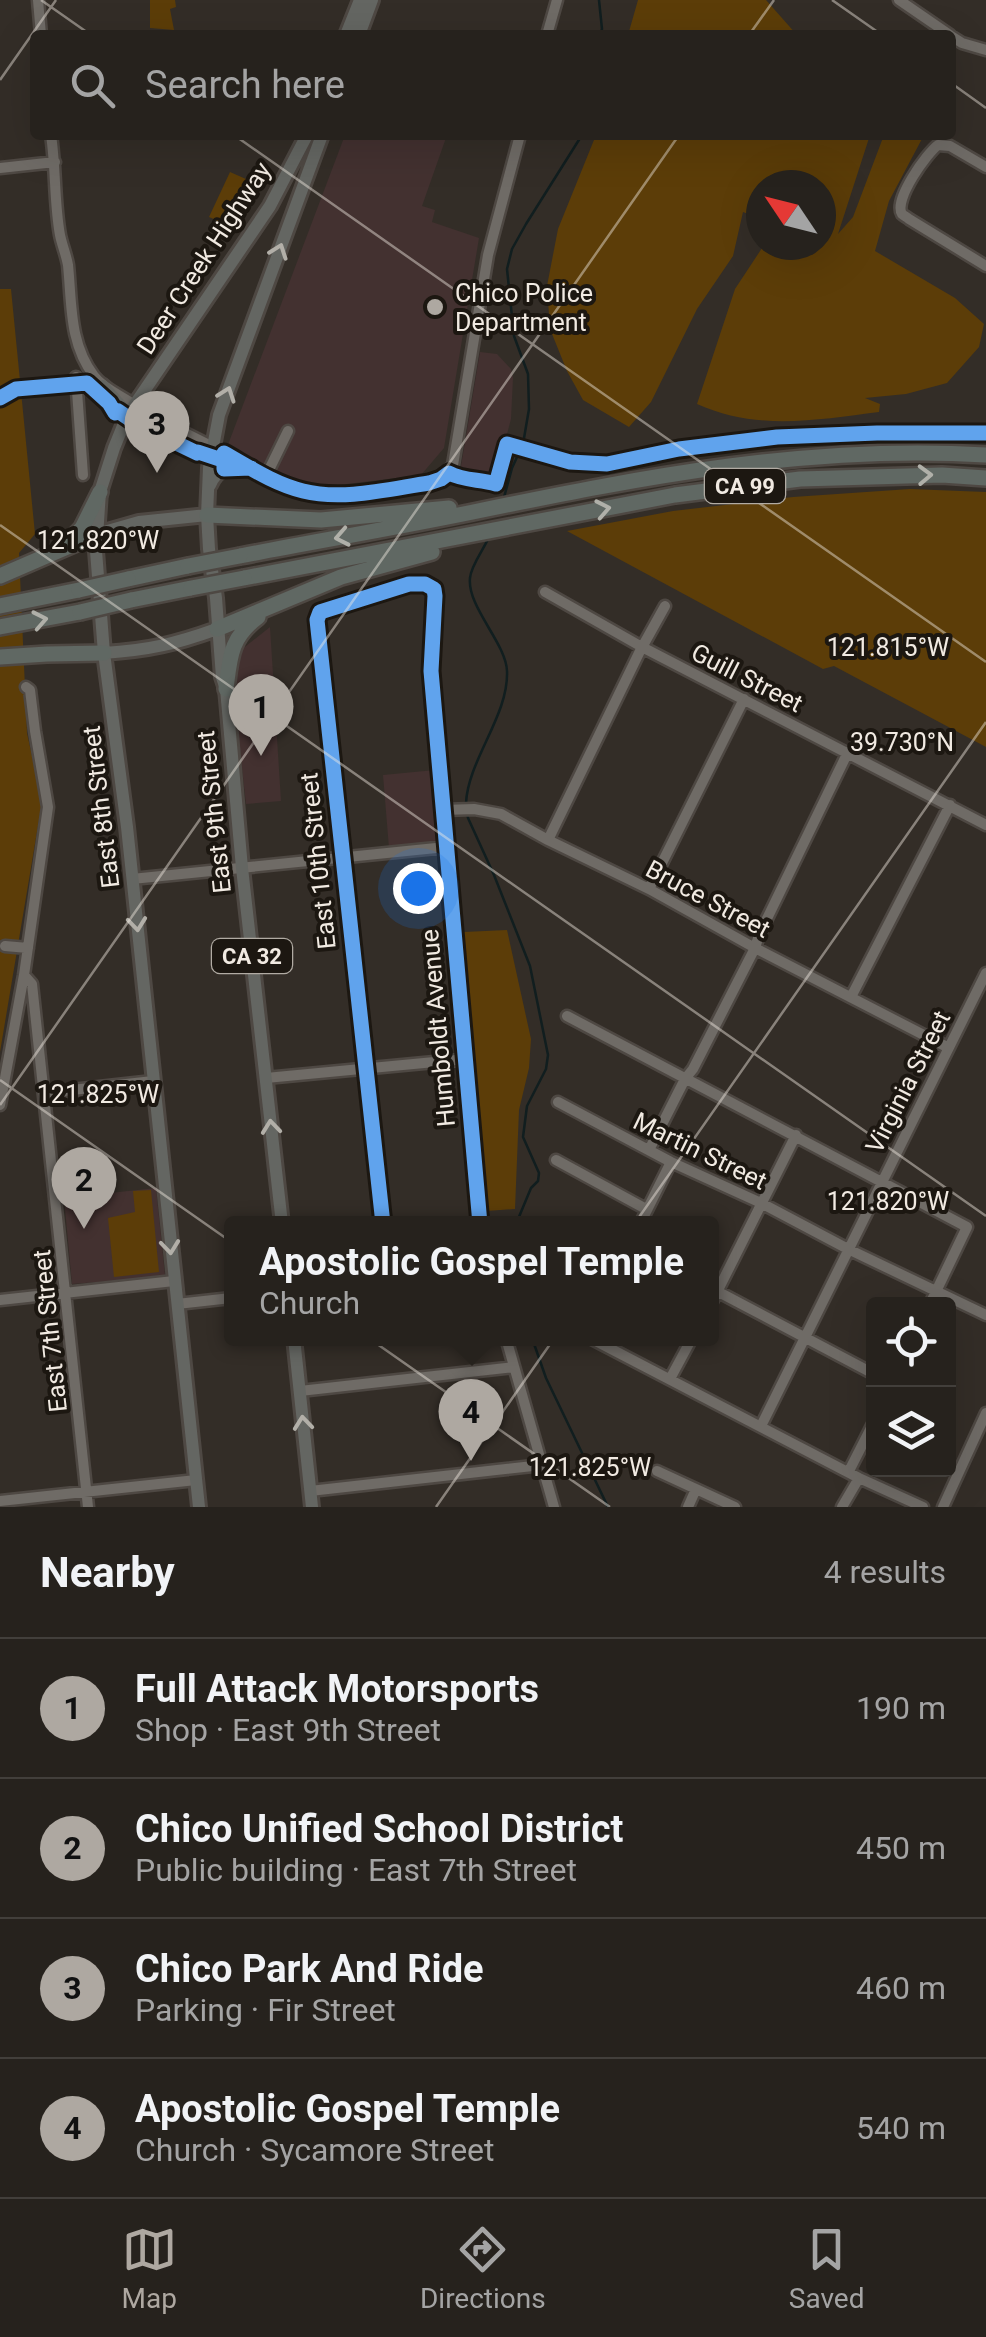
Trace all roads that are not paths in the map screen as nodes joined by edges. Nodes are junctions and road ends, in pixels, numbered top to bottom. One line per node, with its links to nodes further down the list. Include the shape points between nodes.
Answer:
1 (38, 0): 6 (street)
2 (360, 0): 7 (main road)
3 (372, 0): 8 (main road)
4 (556, 0): 9 (street)
5 (899, 0): 10 (street)
6 (41, 30)
7 (348, 30)
8 (362, 30)
9 (548, 30)
10 (944, 30)
11 (956, 39): 12 (street)
12 (986, 50)
13 (51, 140): 17 (street)
14 (304, 140): 23 (main road, Deer Creek Highway, via 270,206)
15 (320, 140): 26 (main road, Deer Creek Highway / CA 32, one-way to 15)
16 (519, 140): 30 (street, via 488,255 449,472 429,483 336,495 304,492)
17 (55, 162): 19 (street); 21 (street, via 74,330)
18 (986, 167): 20 (street, via 938,144 900,209)
19 (0, 168)
20 (986, 266)
21 (87, 366): 22 (street); 29 (street, via 76,377)
22 (103, 386): 23 (street); 24 (main road, via 121,406)
23 (134, 404): 24 (main road, East 8th Street); 26 (street)
24 (124, 422): 32 (main road, East 8th Street)
25 (288, 432): 30 (street)
26 (213, 447): 28 (street); 33 (main road, Deer Creek Highway / CA 32)
27 (986, 455): 34 (highway, CA 99, via 796,457 671,473)
28 (251, 468): 30 (street); 33 (main road, via 220,470)
29 (83, 475)
30 (266, 476)
31 (986, 478): 37 (highway, CA 99, one-way to 31, via 675,495 800,479)
32 (100, 492): 36 (main road, East 8th Street); 38 (highway, via 82,528)
33 (208, 492): 35 (main road, Deer Creek Highway / CA 32)
34 (484, 510): 35 (highway, via 322,520); 43 (highway, CA 99, one-way to 43, bridge)
35 (206, 514): 36 (main road); 46 (main road, East 9th Street / CA 32)
36 (97, 534): 38 (highway); 48 (main road, East 8th Street)
37 (473, 538): 42 (highway); 45 (highway, CA 99, one-way to 37, bridge)
38 (59, 551): 39 (highway)
39 (0, 576)
40 (434, 589): 55 (street, Humboldt Avenue, via 430,671); 59 (street, East 10th Street, via 409,584 320,612 316,620)
41 (545, 592): 47 (street, Guill Street)
42 (300, 594): 46 (highway); 51 (highway, via 240,634)
43 (0, 606)
44 (665, 606): 47 (street)
45 (0, 628)
46 (217, 629): 48 (main road, via 147,650); 51 (main road, East 9th Street / CA 32)
47 (642, 647): 52 (street, Guill Street); 57 (street)
48 (104, 653): 49 (highway); 61 (main road, East 8th Street)
49 (0, 657)
50 (26, 687): 64 (street, via 48,799)
51 (226, 689): 60 (main road, East 9th Street / CA 32)
52 (744, 699): 53 (street, Guill Street); 62 (street)
53 (848, 752): 54 (street, Guill Street); 65 (street)
54 (950, 805): 56 (street, Guill Street); 68 (street)
55 (447, 810): 57 (street, Bruce Street, via 501,814); 58 (street, Humboldt Avenue)
56 (986, 825)
57 (548, 840): 62 (street, Bruce Street)
58 (446, 847): 59 (street); 71 (street, Humboldt Avenue)
59 (343, 857): 60 (street); 72 (street, East 10th Street)
60 (242, 868): 61 (street); 73 (main road, East 9th Street / CA 32)
61 (132, 879): 75 (main road, East 8th Street, one-way to 75)
62 (649, 889): 65 (street, Bruce Street)
63 (5, 946): 64 (street)
64 (28, 948): 66 (street)
65 (755, 948): 68 (street, Bruce Street); 74 (street)
66 (24, 974): 76 (street, East 7th Street, via 32,984); 78 (street)
67 (985, 979): 70 (street, Virginia Street)
68 (851, 997): 70 (street, Bruce Street)
69 (567, 1016): 74 (street)
70 (947, 1047): 83 (street, Virginia Street)
71 (466, 1059): 72 (street); 88 (street, Humboldt Avenue)
72 (367, 1069): 73 (street); 87 (street, East 10th Street)
73 (266, 1078): 86 (main road, East 9th Street / CA 32, one-way to 73)
74 (685, 1079): 79 (street); 80 (street)
75 (153, 1081): 76 (street); 91 (main road, East 8th Street, one-way to 91)
76 (45, 1093): 94 (street, East 7th Street)
77 (558, 1102): 80 (street, Martin Street)
78 (0, 1106)
79 (796, 1135): 83 (street); 84 (street)
80 (649, 1150): 82 (street, Martin Street)
81 (556, 1160): 85 (street)
82 (671, 1162): 84 (street, Martin Street); 85 (street)
83 (880, 1182): 90 (street, Virginia Street); 93 (street, via 967,1226)
84 (760, 1203): 90 (street, Martin Street); 92 (street)
85 (646, 1209): 89 (street)
86 (281, 1216)
87 (382, 1216)
88 (479, 1216)
89 (643, 1216)
90 (848, 1249): 93 (street, Martin Street); 101 (street, Virginia Street)
91 (174, 1281): 94 (street); 99 (main road, East 8th Street)
92 (719, 1281)
93 (937, 1290): 96 (street); 100 (street, Martin Street)
94 (66, 1292): 98 (street); 121 (street, East 7th Street)
95 (719, 1293): 101 (street)
96 (934, 1297)
97 (224, 1299): 99 (street)
98 (0, 1300)
99 (176, 1304): 118 (main road, East 8th Street)
100 (986, 1314)
101 (804, 1338): 107 (street); 111 (street, Virginia Street)
102 (295, 1346): 109 (main road)
103 (508, 1346): 106 (street)
104 (606, 1346): 108 (street)
105 (688, 1346): 108 (street)
106 (514, 1367): 109 (street); 114 (street)
107 (866, 1370)
108 (670, 1378): 111 (street)
109 (300, 1390): 120 (main road, one-way to 109)
110 (986, 1413): 112 (street)
111 (761, 1426): 116 (street)
112 (982, 1429): 132 (street)
113 (866, 1437): 116 (street)
114 (542, 1465): 120 (street); 127 (street)
115 (657, 1471): 119 (street)
116 (848, 1471): 117 (street)
117 (859, 1478): 123 (street); 130 (street)
118 (196, 1480): 121 (street); 125 (main road, East 8th Street)
119 (696, 1489): 128 (street); 129 (street)
120 (310, 1490): 126 (main road)
121 (86, 1491): 122 (street); 124 (street, East 7th Street)
122 (0, 1502)
123 (910, 1504): 131 (street)
124 (88, 1507)
125 (199, 1507)
126 (312, 1507)
127 (554, 1507)
128 (688, 1507)
129 (736, 1507)
130 (842, 1507)
131 (923, 1507)
132 (943, 1507)

